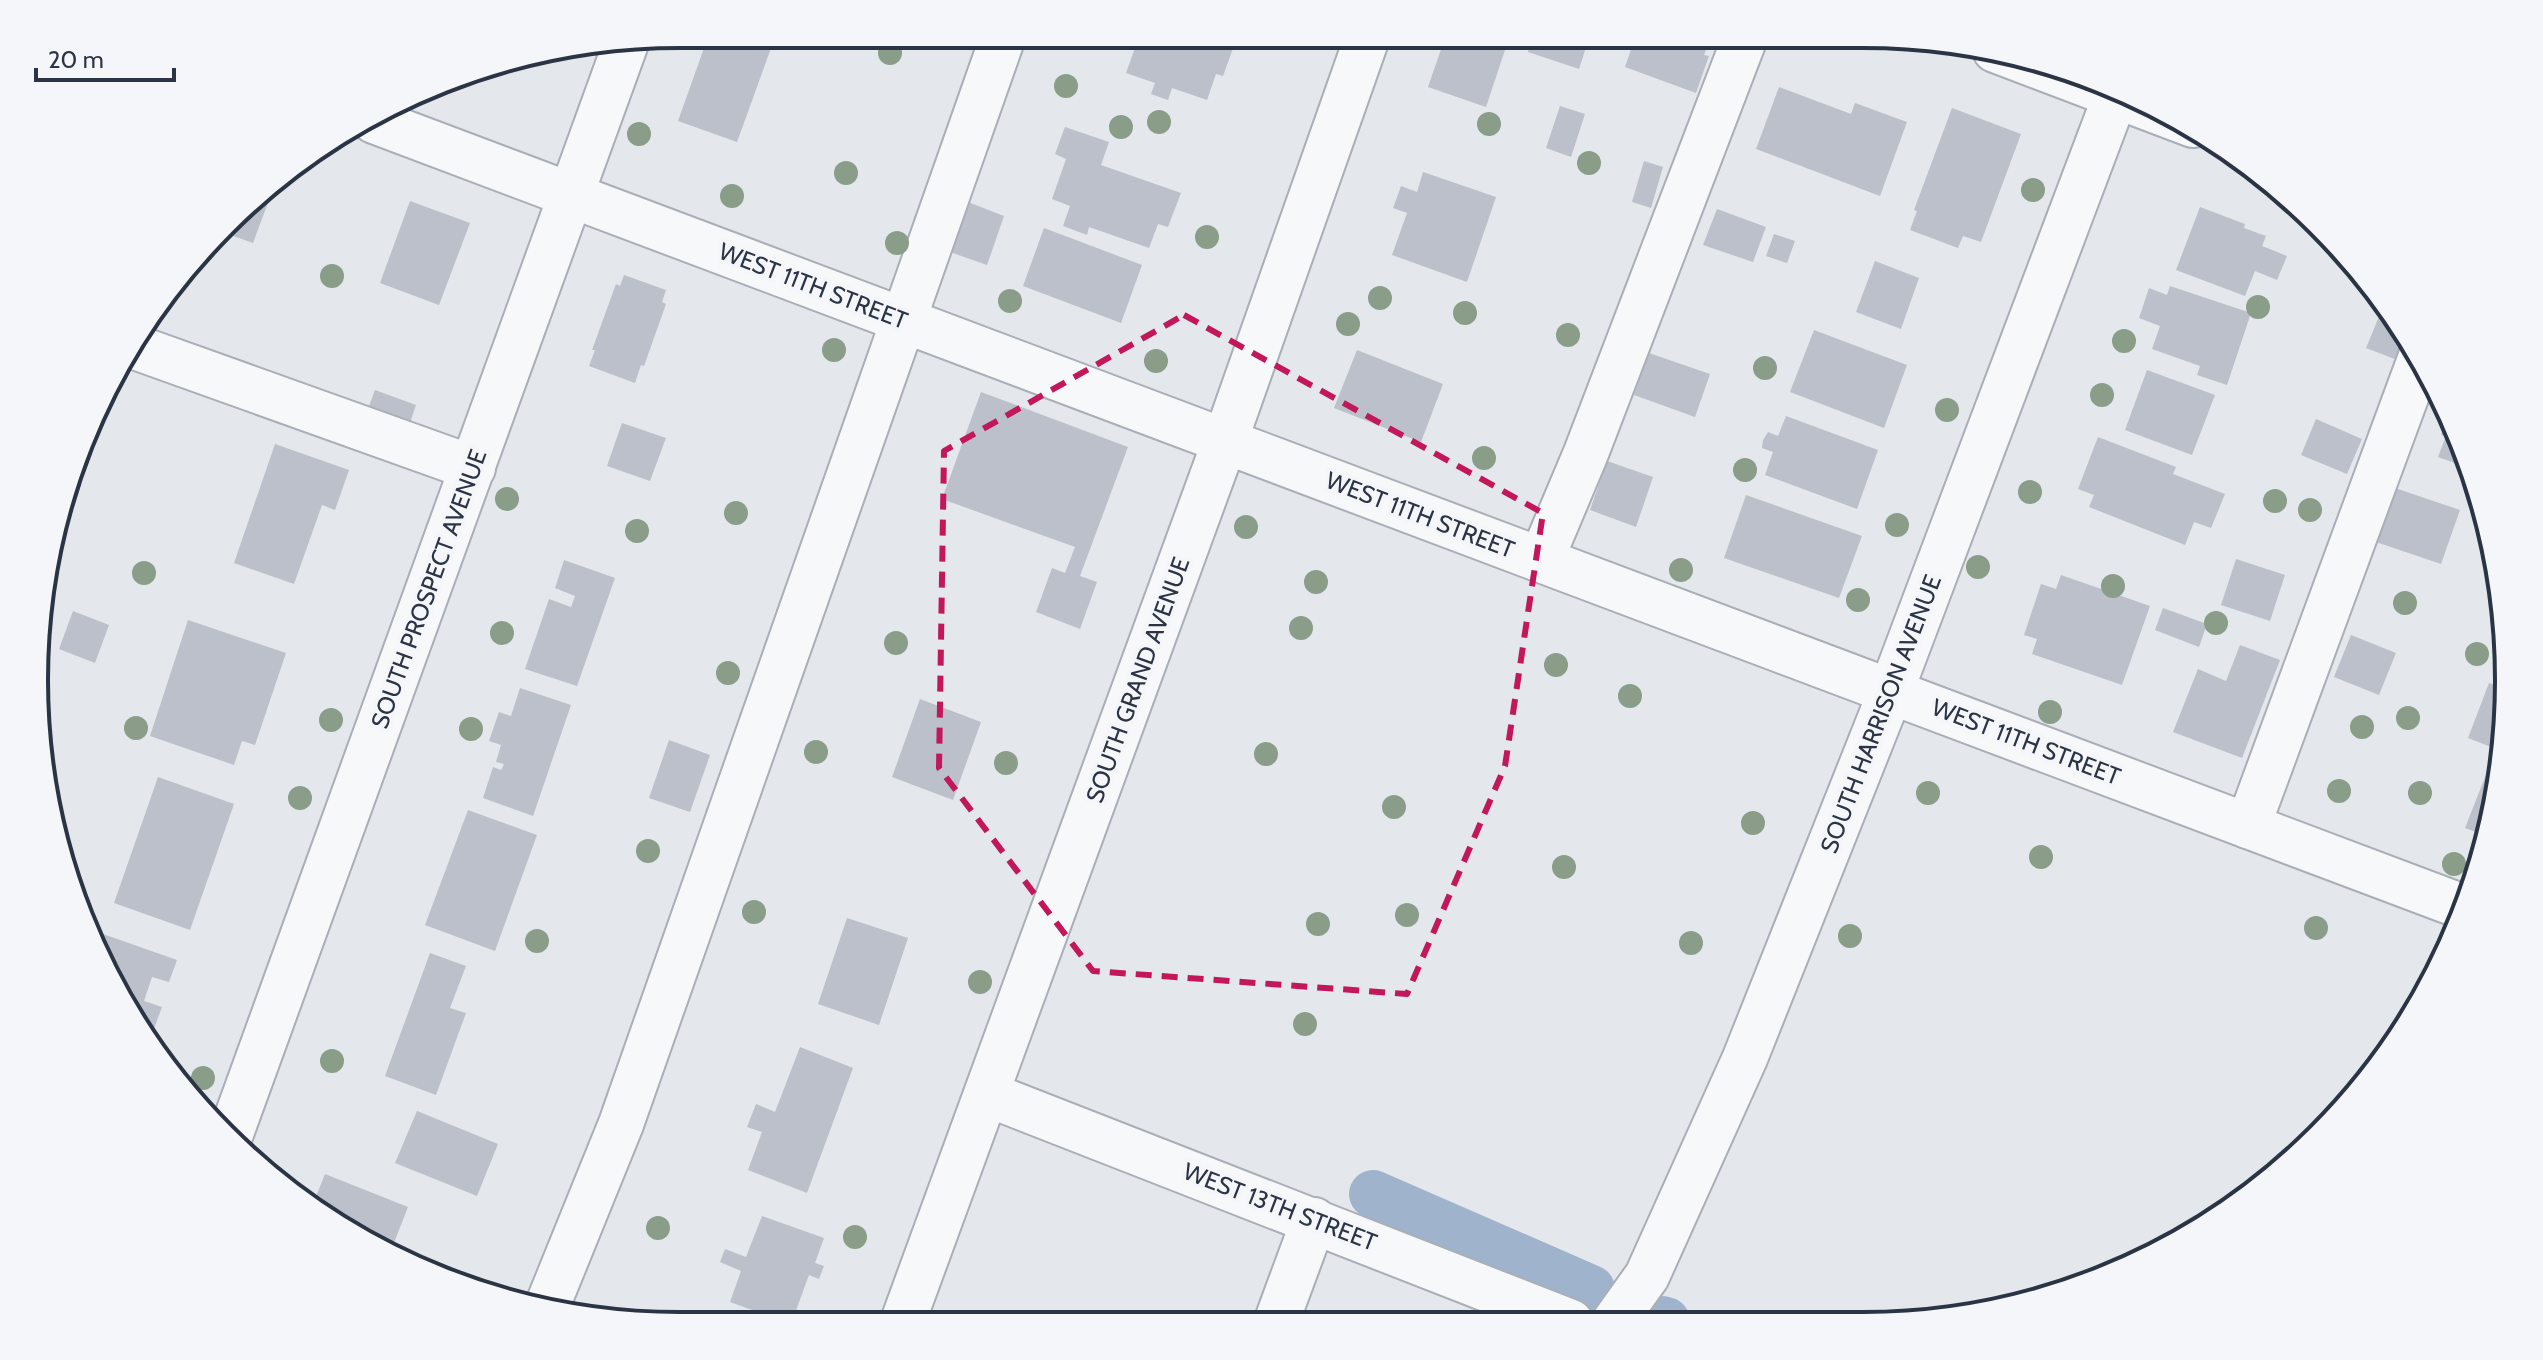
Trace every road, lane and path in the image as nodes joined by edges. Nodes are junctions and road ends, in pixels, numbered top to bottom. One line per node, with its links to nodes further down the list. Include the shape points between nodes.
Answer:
1 (999, 48): 8 (street)
2 (1363, 48): 11 (street, SOUTH GRAND AVENUE)
3 (1741, 48): 13 (street)
4 (623, 51): 7 (street, SOUTH PROSPECT AVENUE)
5 (2114, 100): 14 (street, SOUTH HARRISON AVENUE)
6 (381, 124): 7 (street, WEST 11TH STREET)
7 (572, 196): 8 (street, WEST 11TH STREET); 12 (street, SOUTH PROSPECT AVENUE)
8 (904, 320): 11 (street, WEST 11TH STREET); 20 (street, via 621,1124)
9 (142, 350): 12 (street)
10 (2415, 373): 15 (street)
11 (1225, 441): 13 (street, WEST 11TH STREET); 17 (street, SOUTH GRAND AVENUE)
12 (473, 468): 18 (street, SOUTH PROSPECT AVENUE)
13 (1541, 560): 14 (street, WEST 11TH STREET)
14 (1891, 691): 15 (street, WEST 11TH STREET); 24 (street, SOUTH HARRISON AVENUE, via 1745,1058 1647,1276)
15 (2248, 826): 16 (street, WEST 11TH STREET)
16 (2454, 903)
17 (987, 1094): 19 (street, WEST 13TH STREET); 21 (street, SOUTH GRAND AVENUE)
18 (233, 1127)
19 (1314, 1220): 22 (street); 23 (street, WEST 13TH STREET)
20 (550, 1298)
21 (906, 1312)
22 (1280, 1312)
23 (1546, 1312)
24 (1621, 1312)

